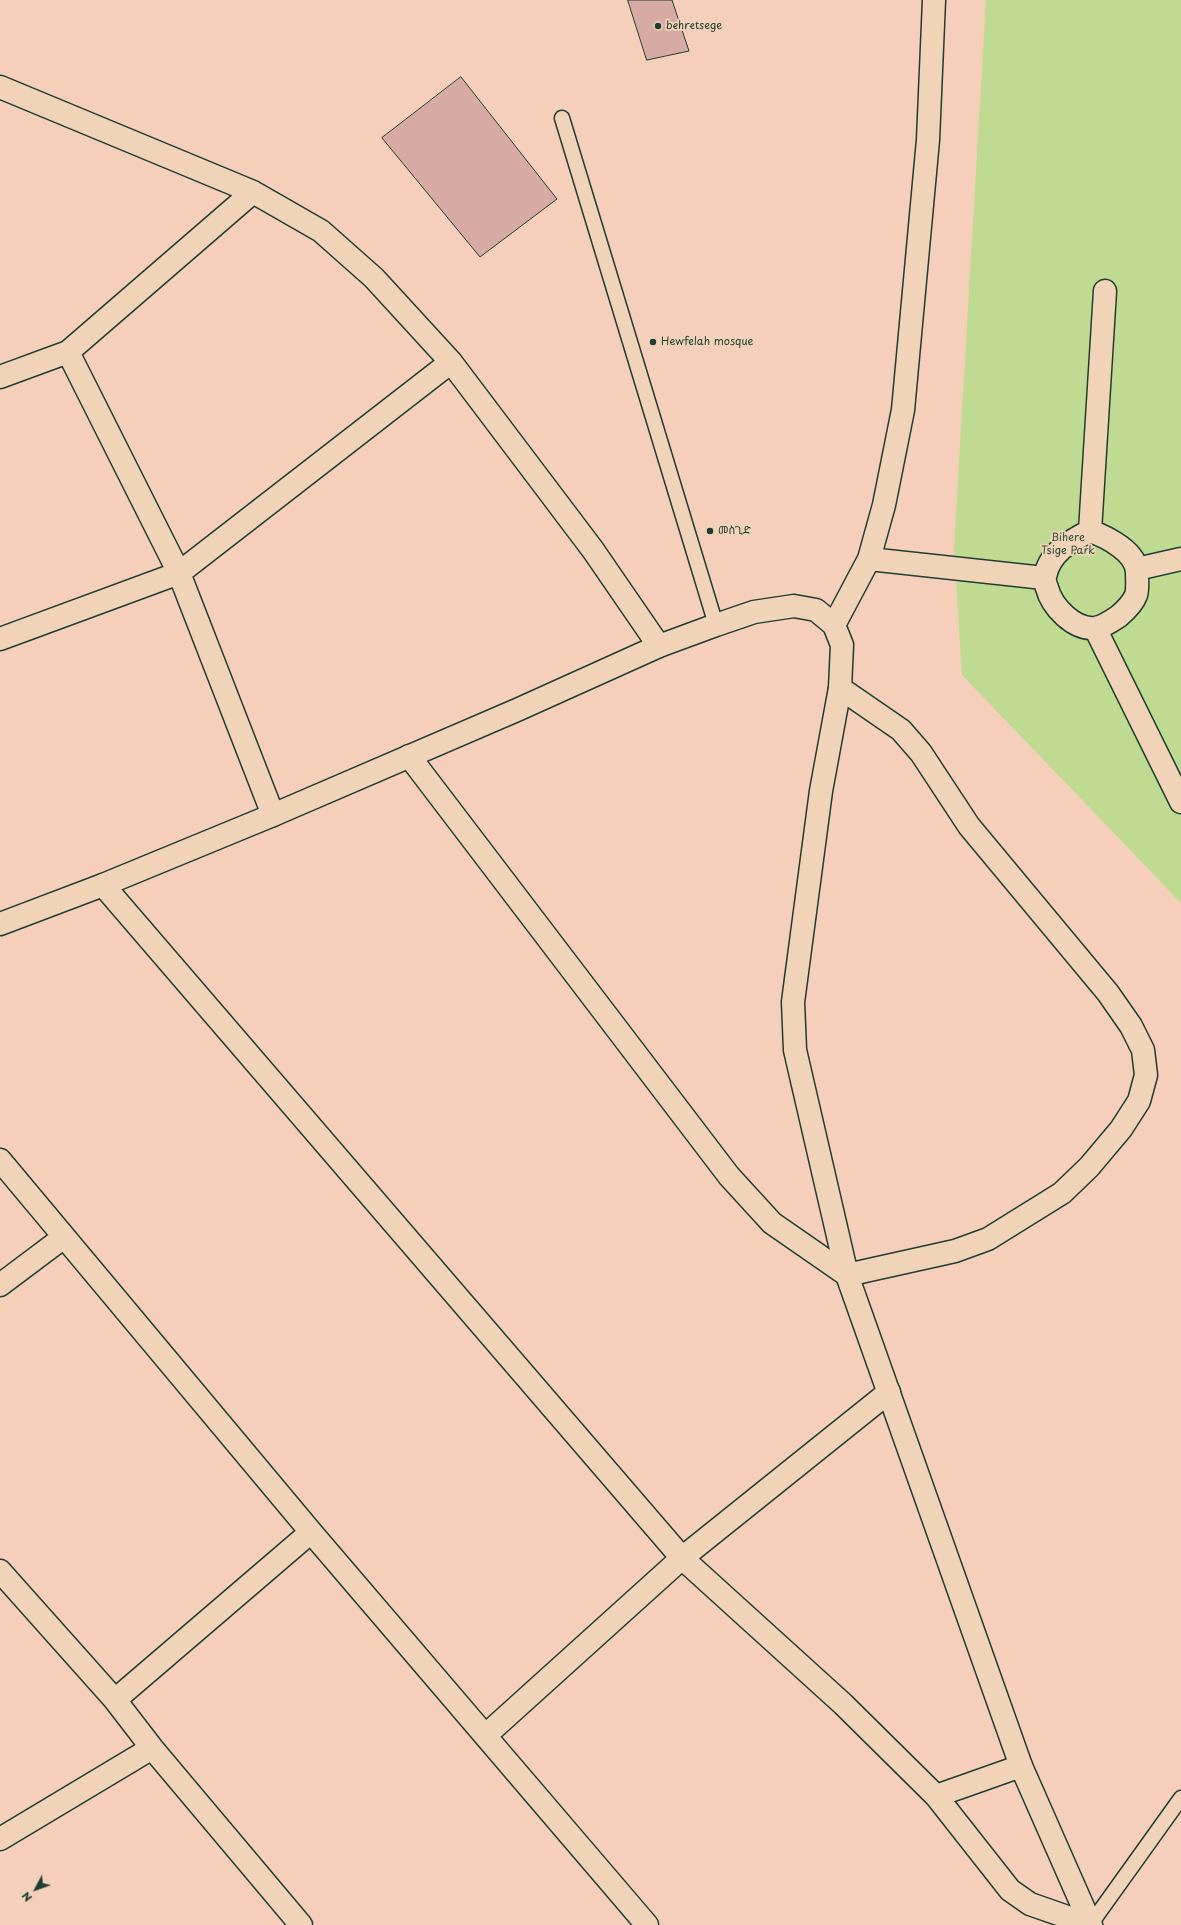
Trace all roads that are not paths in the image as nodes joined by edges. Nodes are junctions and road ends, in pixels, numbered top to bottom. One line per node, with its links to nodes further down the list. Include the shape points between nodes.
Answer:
1 (934, 0): 10 (street, via 928,140 903,410 884,505)
2 (0, 87): 4 (street)
3 (562, 118): 15 (lane)
4 (253, 192): 6 (street); 7 (street, via 322,231 374,278)
5 (1105, 291): 9 (street)
6 (68, 352): 8 (street); 13 (street)
7 (451, 362): 13 (street); 19 (street, via 593,550)
8 (0, 377)
9 (1090, 531): 12 (street, via 1117,544 1129,555); 14 (street, via 1061,548)
10 (869, 559): 14 (street); 16 (street)
11 (1181, 559): 12 (street)
12 (1137, 569): 17 (street, via 1136,594 1128,609 1113,620)
13 (178, 573): 18 (street); 23 (street)
14 (1044, 578): 17 (street, via 1050,598 1060,612 1076,624)
15 (716, 625): 16 (street, via 754,612 794,606 816,610); 19 (street)
16 (834, 625): 20 (street, via 842,645)
17 (1095, 628): 22 (street)
18 (0, 639)
19 (659, 646): 21 (street)
20 (840, 688): 28 (street, via 821,791 793,1002 796,1050); 28 (street, via 901,730 921,753 969,826 1108,993 1131,1026 1143,1050 1146,1075 1139,1101 1121,1130 1062,1193 988,1238 955,1251)
21 (409, 756): 23 (street); 28 (street, via 729,1176 772,1223)
22 (1181, 802)
23 (273, 815): 24 (street)
24 (103, 885): 25 (street); 32 (street)
25 (0, 924)
26 (0, 1160): 27 (street)
27 (64, 1237): 29 (street); 31 (street)
28 (847, 1275): 30 (street)
29 (0, 1285)
30 (889, 1392): 32 (street); 37 (street)
31 (311, 1532): 34 (street); 35 (street)
32 (682, 1558): 35 (street); 38 (street, via 843,1704)
33 (0, 1571): 34 (street)
34 (116, 1700): 36 (street)
35 (486, 1735): 42 (street)
36 (152, 1748): 40 (street); 41 (street)
37 (1021, 1766): 38 (street); 43 (street)
38 (936, 1796): 43 (street, via 1010,1890 1030,1904)
39 (1181, 1798): 43 (lane)
40 (0, 1839)
41 (301, 1925)
42 (647, 1925)
43 (1090, 1925)

